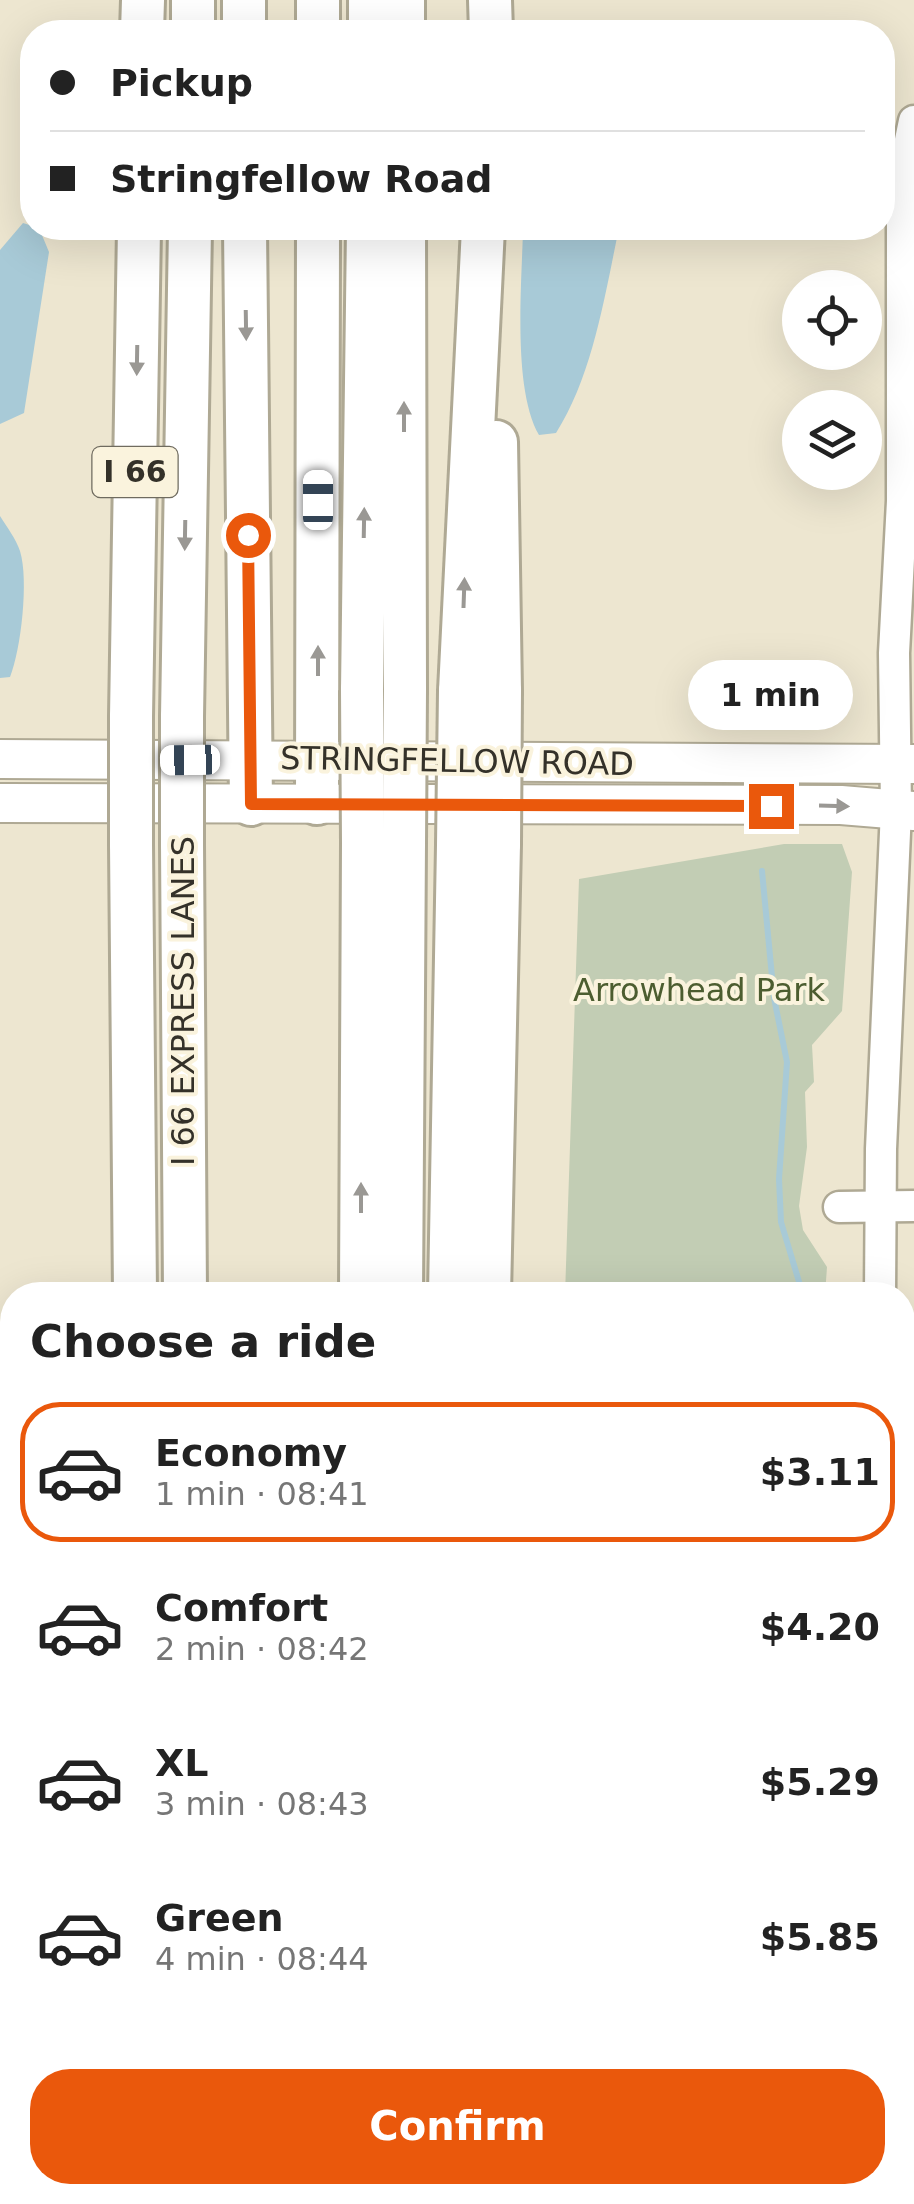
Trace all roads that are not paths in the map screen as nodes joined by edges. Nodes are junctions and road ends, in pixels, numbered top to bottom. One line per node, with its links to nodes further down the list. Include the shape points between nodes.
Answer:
1 (914, 121): 14 (street, via 902,179 902,500 894,653)
2 (139, 240): 25 (highway, I 66, one-way to 25, bridge, via 131,718)
3 (190, 240): 26 (highway, I 66 EXPRESS LANES, one-way to 26, bridge, via 182,717)
4 (245, 240): 12 (highway, one-way to 12)
5 (318, 240): 13 (highway, one-way to 5)
6 (368, 240): 19 (highway, one-way to 6, bridge, via 362,690)
7 (404, 240): 19 (highway, one-way to 7, bridge, via 405,690)
8 (483, 240): 10 (highway, one-way to 8)
9 (493, 240): 10 (highway)
10 (480, 691): 20 (highway, bridge)
11 (0, 759): 12 (main road, STRINGFELLOW ROAD)
12 (251, 759): 13 (main road, STRINGFELLOW ROAD); 17 (highway)
13 (318, 759): 14 (main road, STRINGFELLOW ROAD); 16 (highway)
14 (905, 764): 18 (street)
15 (0, 803): 17 (main road, STRINGFELLOW ROAD)
16 (317, 803): 17 (main road, STRINGFELLOW ROAD); 18 (main road, STRINGFELLOW ROAD, one-way to 18)
17 (251, 804)
18 (905, 811): 21 (street)
19 (383, 843): 27 (highway, one-way to 19); 28 (highway)
20 (478, 845): 29 (highway); 30 (highway)
21 (902, 1011): 24 (street, via 881,1149)
22 (840, 1206): 24 (street)
23 (914, 1206): 24 (street)
24 (882, 1208): 31 (street)
25 (135, 1282)
26 (185, 1282)
27 (362, 1282)
28 (400, 1282)
29 (451, 1282)
30 (489, 1282)
31 (880, 1282)

